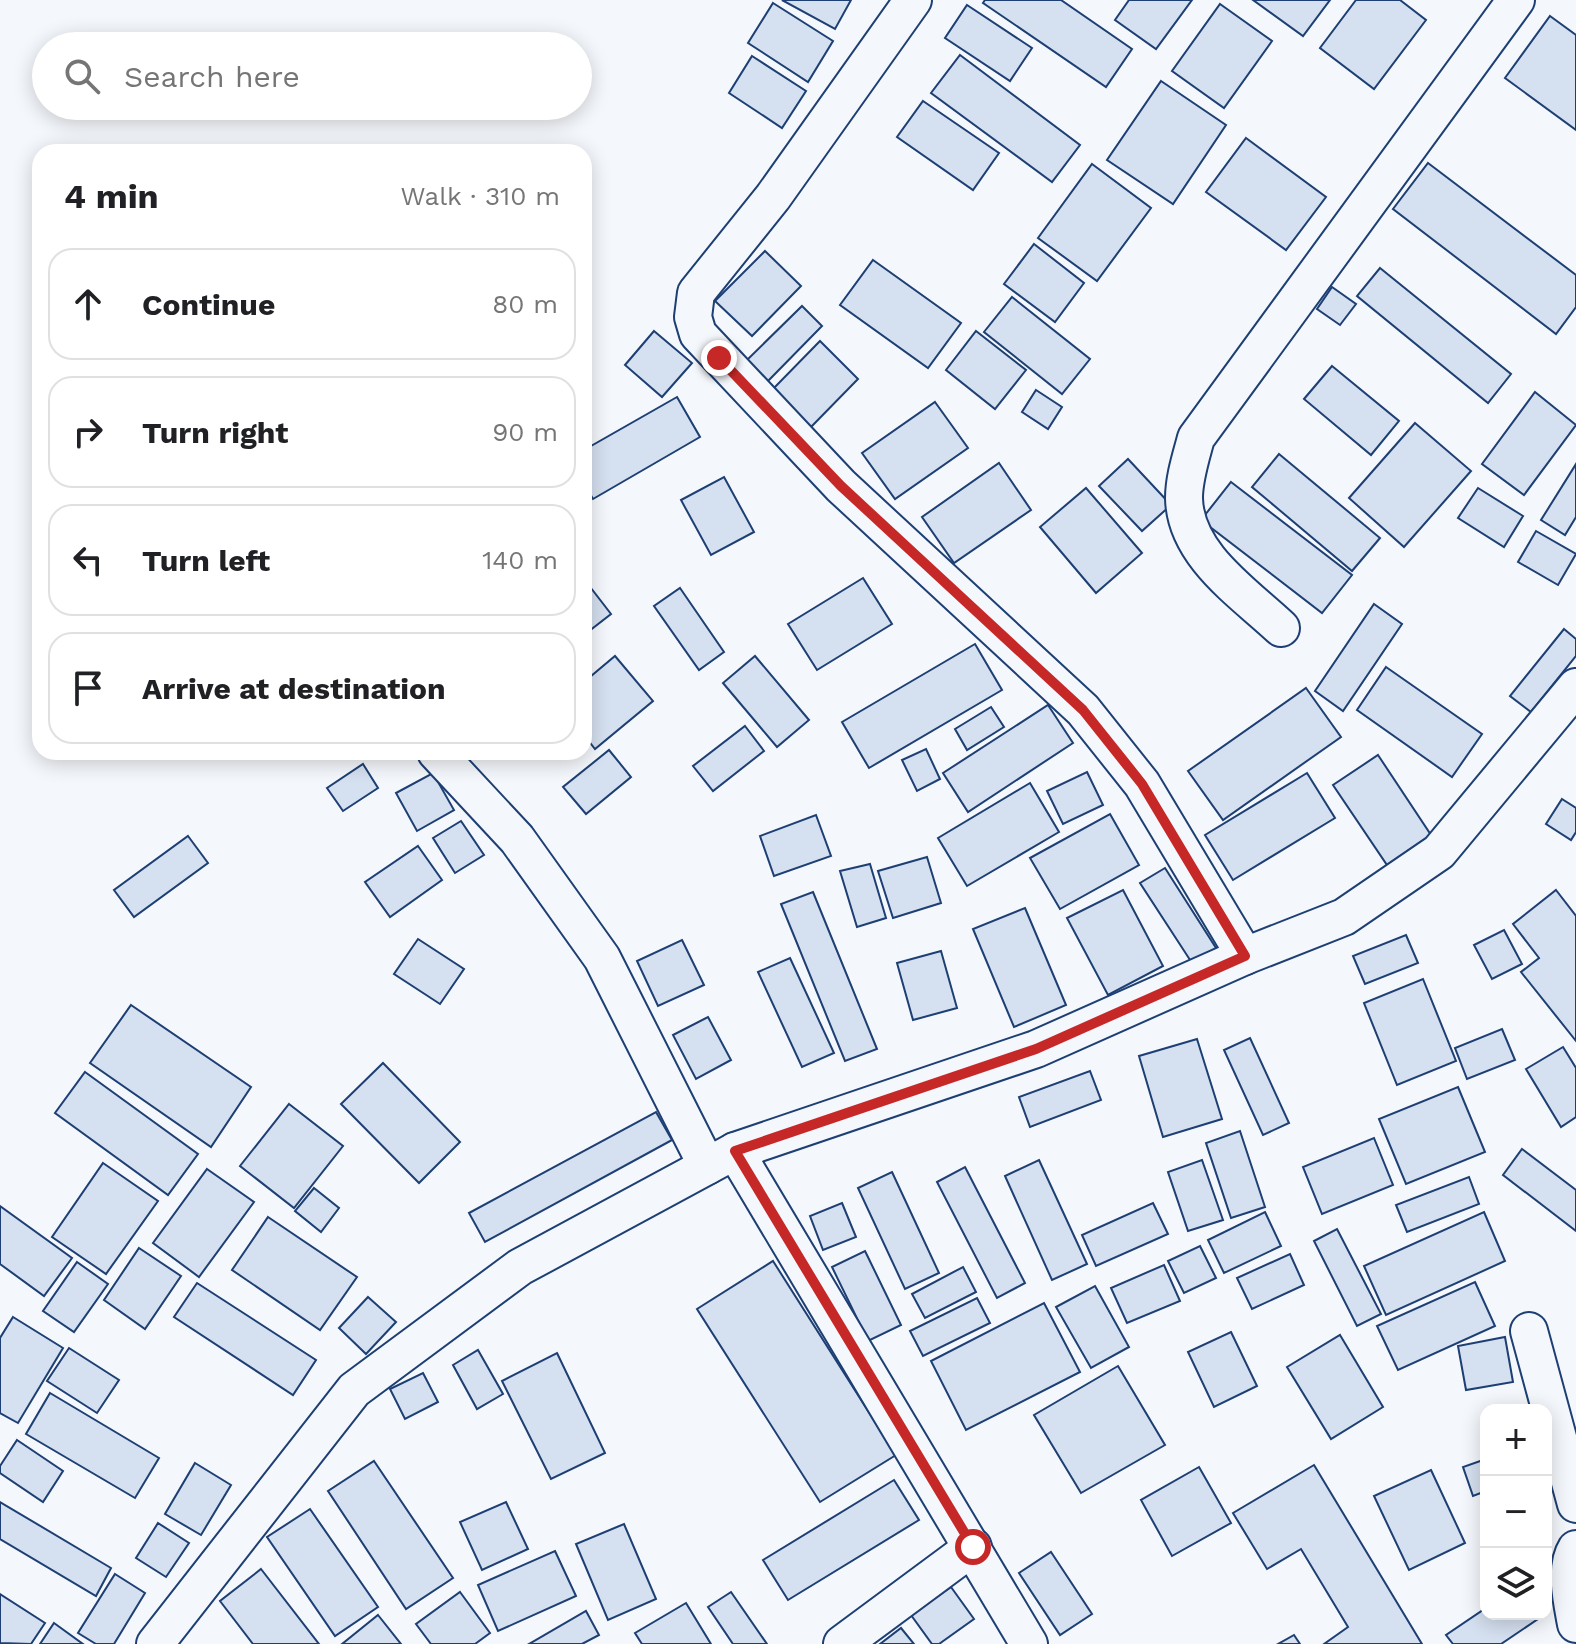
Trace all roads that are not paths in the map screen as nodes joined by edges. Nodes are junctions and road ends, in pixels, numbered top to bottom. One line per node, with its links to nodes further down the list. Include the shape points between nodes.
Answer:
1 (913, 0): 6 (street, via 773,197 696,293 693,317 698,334 841,486 1083,710 1142,784)
2 (1516, 0): 3 (street, via 1196,438 1184,498 1188,526 1206,557)
3 (1281, 628)
4 (1576, 687): 6 (street, via 1439,852 1344,917)
5 (443, 760): 7 (street, via 517,839 602,958)
6 (1245, 956): 7 (street, via 1036,1049)
7 (721, 1159): 10 (street); 13 (street, via 520,1267 354,1390)
8 (1529, 1331): 9 (street)
9 (1576, 1504)
10 (973, 1547): 14 (street); 15 (street)
11 (1576, 1549): 12 (street, via 1571,1598)
12 (1576, 1624)
13 (155, 1644)
14 (842, 1644)
15 (1029, 1644)

